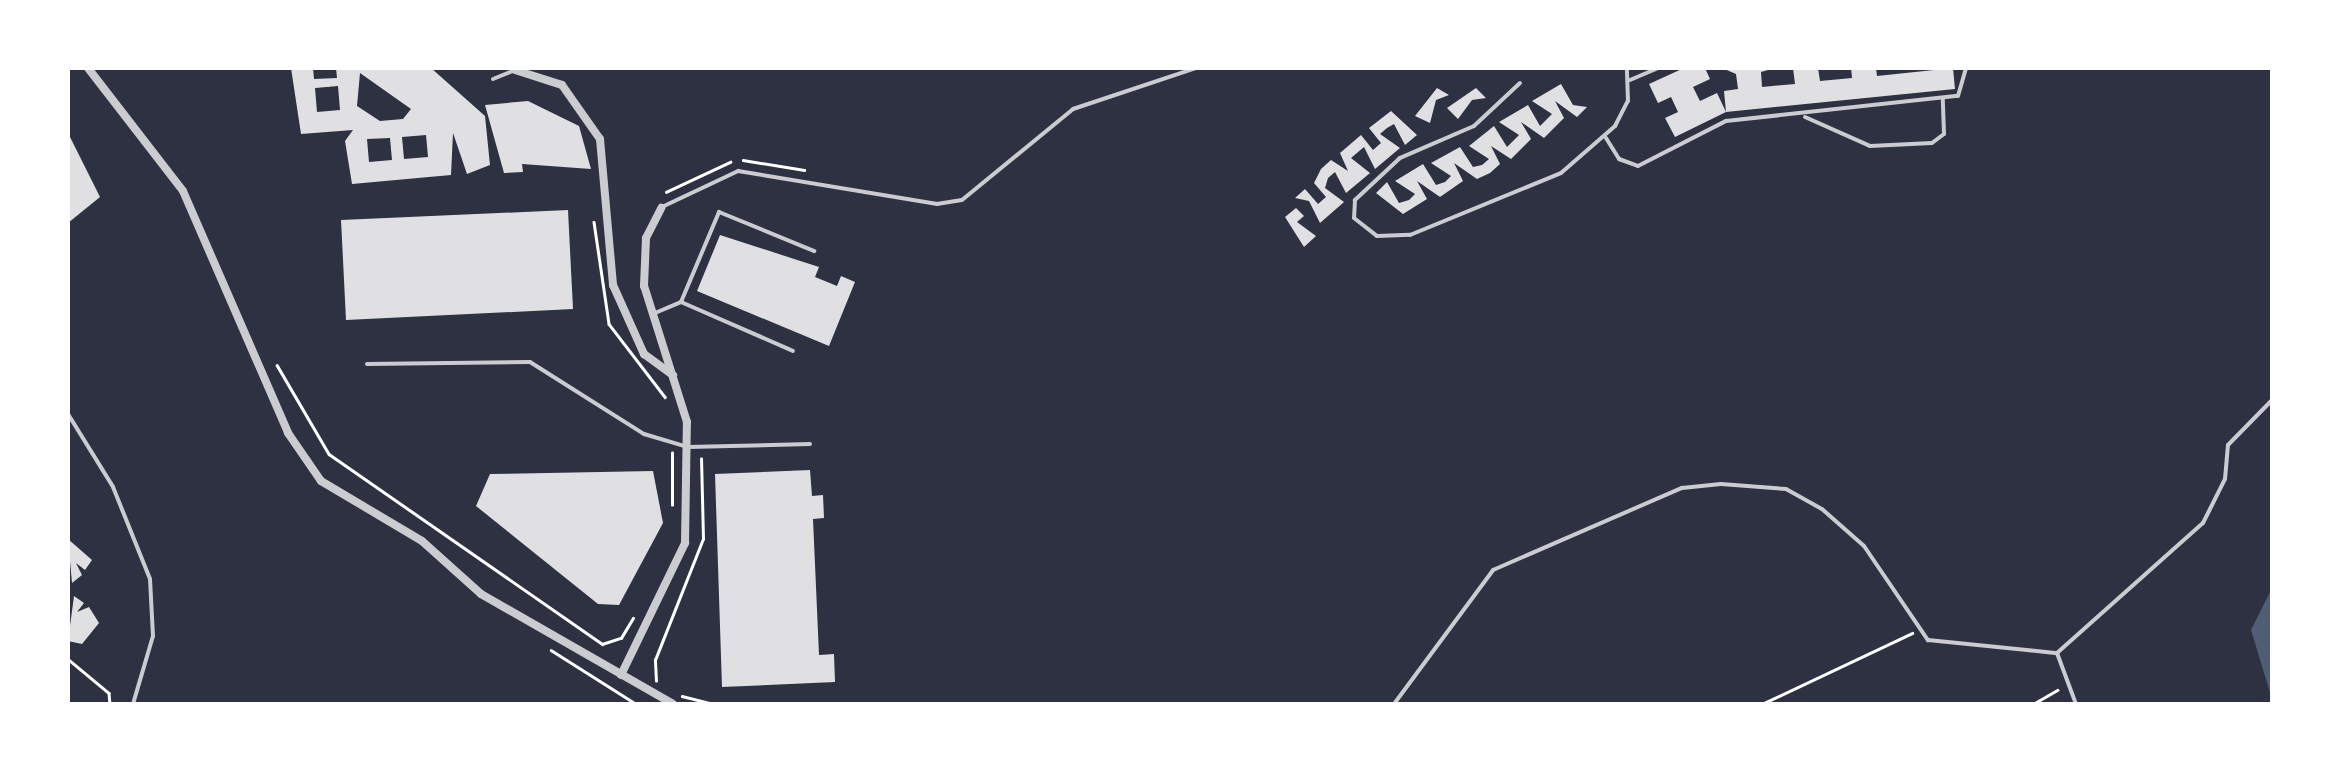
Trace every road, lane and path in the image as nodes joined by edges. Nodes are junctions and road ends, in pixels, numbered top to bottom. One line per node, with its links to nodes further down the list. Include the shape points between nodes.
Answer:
1 (88, 68): 35 (street, via 183,191 313,473 422,541 481,594)
2 (1196, 68): 13 (lane, via 1073,109 962,200 936,204 738,172)
3 (1627, 68): 8 (lane)
4 (1658, 68): 8 (lane)
5 (1966, 68): 10 (lane, via 1962,93)
6 (515, 70): 7 (lane); 21 (street, via 562,85 600,139 613,286 644,354)
7 (493, 79)
8 (1630, 81): 12 (lane)
9 (1520, 82): 12 (lane, via 1474,126 1400,158 1355,200 1354,218 1377,236 1448,226 1561,173)
10 (1943, 98): 11 (lane); 11 (lane, via 1944,134 1932,143 1864,145)
11 (1801, 116): 12 (lane, via 1726,121 1638,166 1619,159)
12 (1606, 138)
13 (661, 208): 17 (street, via 646,238)
14 (594, 214): 23 (path, via 610,324)
15 (814, 251): 16 (lane, via 719,212)
16 (681, 302): 17 (lane); 18 (lane)
17 (653, 314): 21 (street)
18 (793, 351)
19 (367, 364): 25 (lane, via 530,362)
20 (278, 366): 29 (path, via 329,454 602,644 621,638)
21 (672, 375): 27 (street)
22 (2272, 400): 32 (lane, via 2228,445 2225,479 2203,523)
23 (673, 410)
24 (68, 414): 40 (lane, via 113,487 150,579 152,636)
25 (673, 442): 27 (lane); 28 (path)
26 (810, 444): 27 (lane)
27 (688, 448): 35 (street, via 685,544 674,581)
28 (672, 522)
29 (639, 608)
30 (1917, 629): 32 (lane, via 1950,648); 43 (lane, via 1864,546 1804,496 1760,484 1682,488 1492,570); 44 (path)
31 (545, 646): 41 (path)
32 (2057, 653): 36 (lane)
33 (68, 659): 39 (path, via 110,694)
34 (655, 660): 37 (path)
35 (621, 675): 38 (street)
36 (2070, 683): 45 (path); 46 (lane)
37 (663, 692)
38 (672, 700): 42 (path)
39 (110, 704)
40 (133, 704)
41 (636, 704)
42 (714, 704)
43 (1394, 704)
44 (1762, 704)
45 (2032, 704)
46 (2076, 704)

